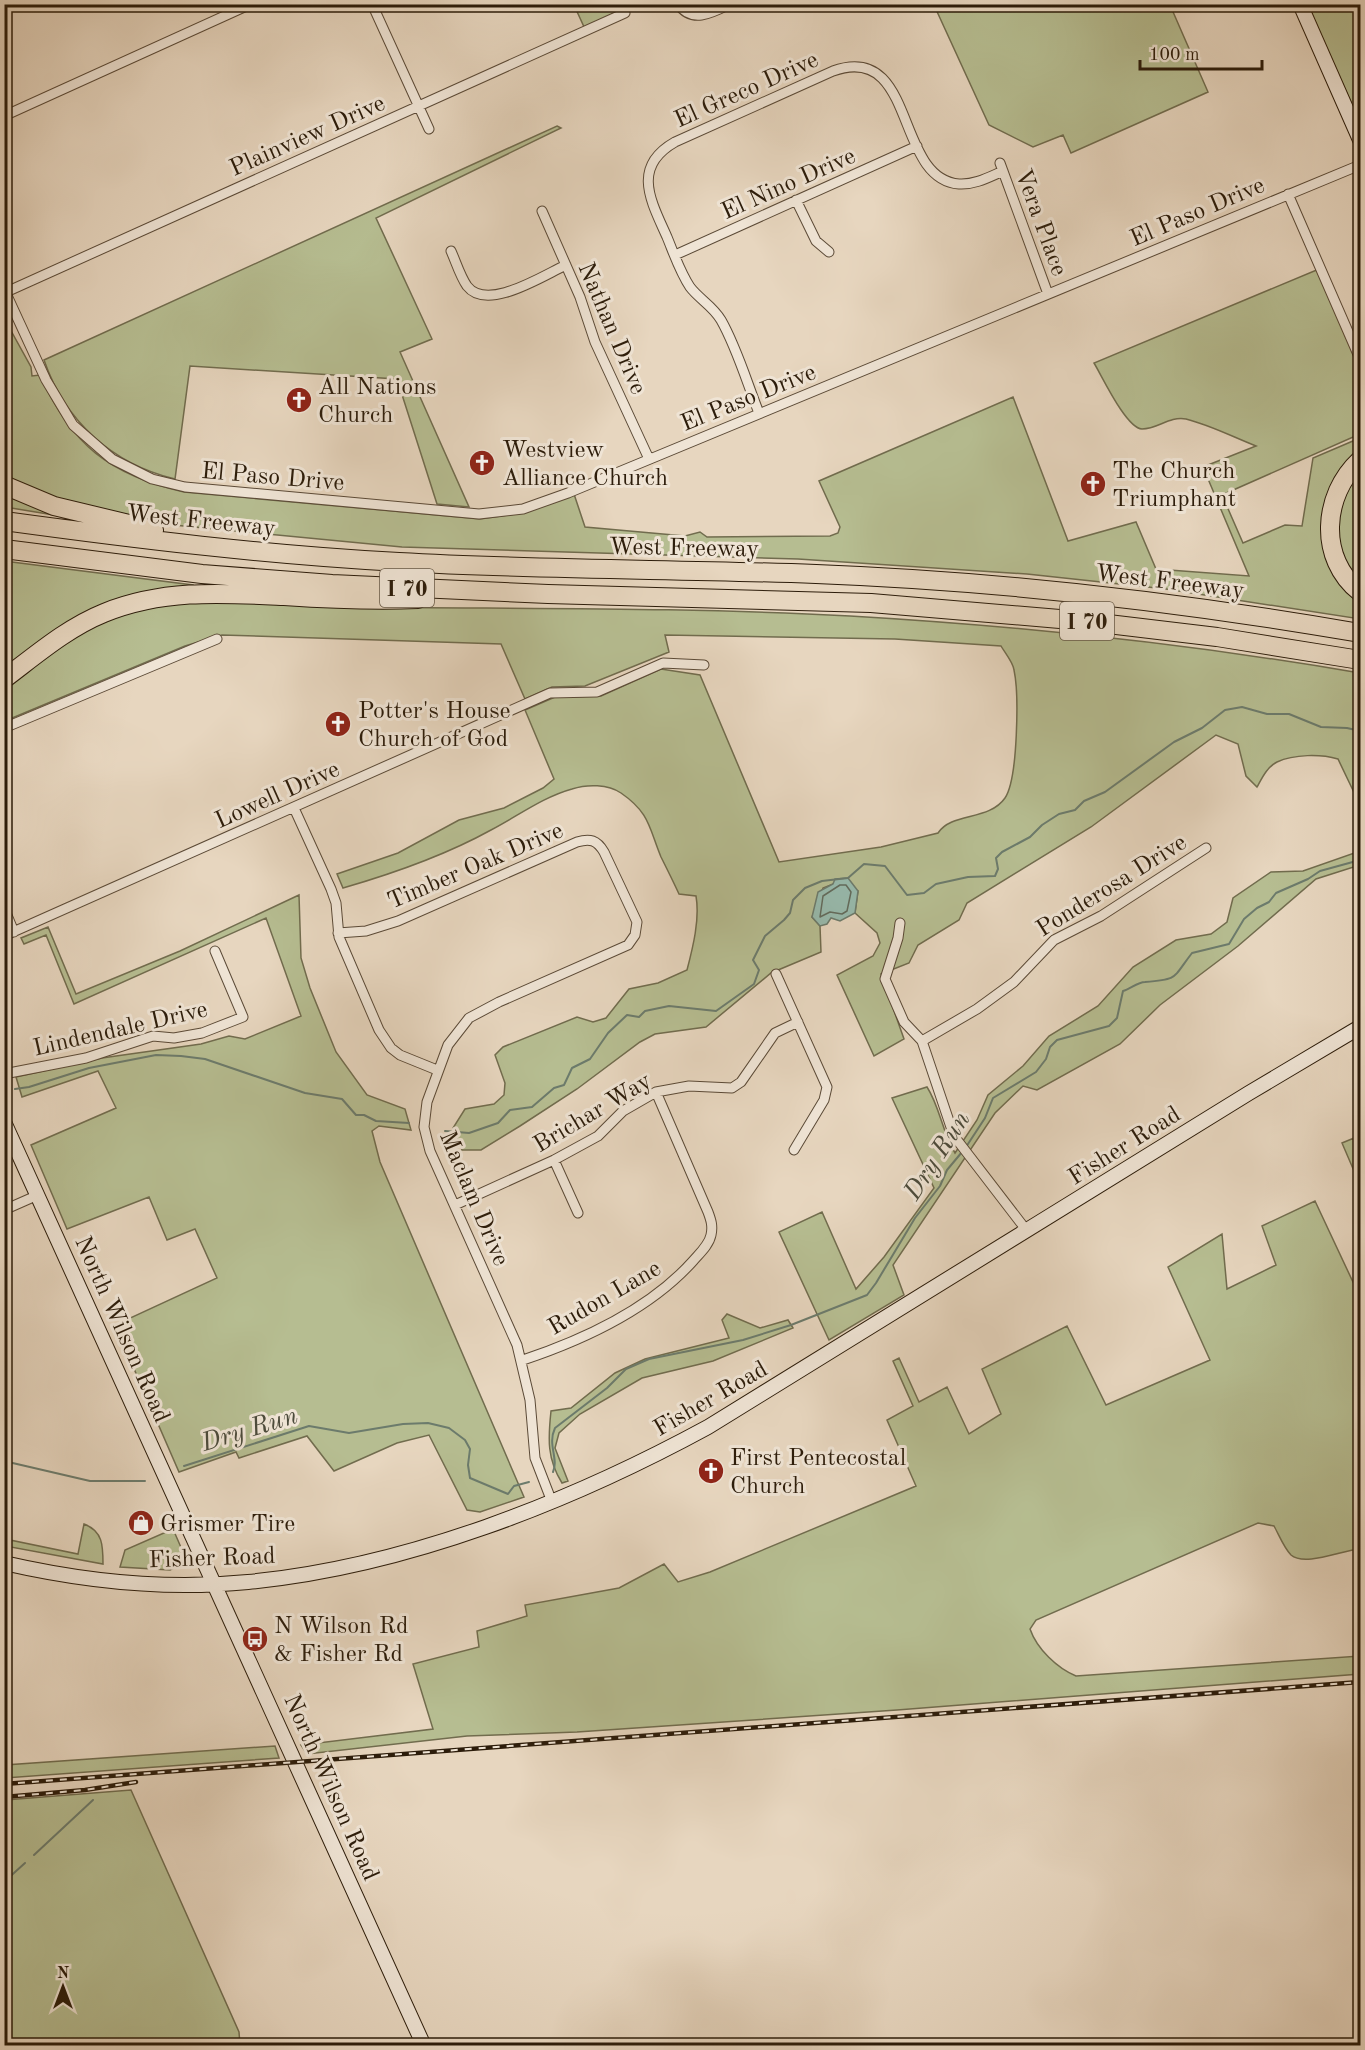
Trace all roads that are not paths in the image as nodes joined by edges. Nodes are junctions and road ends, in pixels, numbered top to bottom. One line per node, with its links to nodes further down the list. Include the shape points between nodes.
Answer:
1 (251, 4): 8 (street)
2 (372, 4): 7 (street)
3 (678, 4): 4 (street, via 689,14 706,15)
4 (730, 4)
5 (1300, 4): 10 (main road)
6 (625, 14): 7 (street, Plainview Drive)
7 (419, 106): 9 (street); 20 (street, Plainview Drive)
8 (4, 116)
9 (429, 129)
10 (1360, 140)
11 (917, 146): 14 (street, El Nino Drive); 18 (street, El Greco Drive, via 886,82 869,70 849,67 822,75 675,142 657,155 651,168 649,194); 21 (street, Vera Place, via 928,167 946,181 970,183 1002,167)
12 (1360, 165): 13 (street, El Paso Drive)
13 (1288, 194): 21 (street, El Paso Drive); 22 (street)
14 (796, 201): 17 (street, via 816,241); 18 (street, El Nino Drive)
15 (542, 211): 19 (street, Nathan Drive)
16 (451, 251): 19 (street, via 468,286 486,296 500,294)
17 (829, 252)
18 (675, 255): 23 (street, via 692,289 722,322)
19 (566, 265): 24 (street, Nathan Drive, via 595,342)
20 (5, 291): 24 (street, El Paso Drive, via 46,380 73,425 111,459 152,479 197,488 494,513 546,501)
21 (1048, 294): 23 (street, El Paso Drive)
22 (1360, 358)
23 (759, 413): 24 (street, El Paso Drive)
24 (648, 459)
25 (1360, 460): 30 (highway, via 1335,496 1330,529 1335,558 1347,580)
26 (4, 485): 29 (highway, via 54,506)
27 (4, 521): 29 (highway, West Freeway / I 70)
28 (4, 549): 31 (highway, West Freeway / I 70, via 226,576)
29 (228, 549): 32 (highway, West Freeway / I 70, via 399,562 816,574 971,584 1114,597)
30 (1360, 592)
31 (548, 594): 34 (highway, West Freeway / I 70, via 871,603 1083,621); 36 (highway, via 370,601 208,592 155,597 103,613 80,625)
32 (1360, 633)
33 (217, 639): 37 (street)
34 (1360, 660)
35 (704, 664): 38 (street, Lowell Drive, via 663,663 597,692 550,693)
36 (4, 679)
37 (4, 728)
38 (294, 808): 42 (street, Lowell Drive); 43 (street, via 336,903)
39 (1206, 848): 50 (street, Ponderosa Drive, via 1101,916 1054,940 1014,982)
40 (4, 908): 42 (street)
41 (900, 923): 50 (street, via 885,979 904,1022)
42 (15, 932): 45 (street, Lowell Drive)
43 (338, 933): 44 (street, Timber Oak Drive, via 366,931 398,921 588,840 600,844 604,852 637,922); 51 (street, via 384,1039 400,1055)
44 (635, 935): 51 (street, Maclam Drive, via 627,945 469,1018 448,1045)
45 (4, 936)
46 (214, 951): 52 (street, Lindendale Drive, via 243,1017 202,1033 174,1038 153,1036 86,1058)
47 (776, 974): 48 (street)
48 (798, 1022): 53 (street, Brichar Way, via 775,1033 741,1082 732,1088 689,1086); 55 (street, via 827,1087 824,1100)
49 (1360, 1027): 61 (main road, Fisher Road)
50 (922, 1041): 61 (street, via 950,1127)
51 (437, 1070): 58 (street, Maclam Drive, via 424,1127 430,1151)
52 (4, 1074)
53 (656, 1092): 56 (street, Brichar Way, via 623,1111 598,1136); 62 (street, Rudon Lane, via 708,1212 711,1237 662,1292 567,1344)
54 (4, 1122): 57 (main road, North Wilson Road)
55 (794, 1150)
56 (554, 1160): 58 (street, Brichar Way); 60 (street)
57 (38, 1195): 59 (street); 65 (main road, North Wilson Road)
58 (455, 1205): 62 (street, Maclam Drive)
59 (4, 1210)
60 (579, 1213)
61 (1027, 1231): 63 (main road, Fisher Road, via 708,1427 653,1457)
62 (523, 1360): 63 (street, Maclam Drive, via 535,1458)
63 (552, 1502): 65 (main road, Fisher Road, via 378,1558 274,1579)
64 (4, 1563): 65 (main road, Fisher Road, via 106,1579)
65 (216, 1583): 66 (main road, North Wilson Road)
66 (424, 2046)

